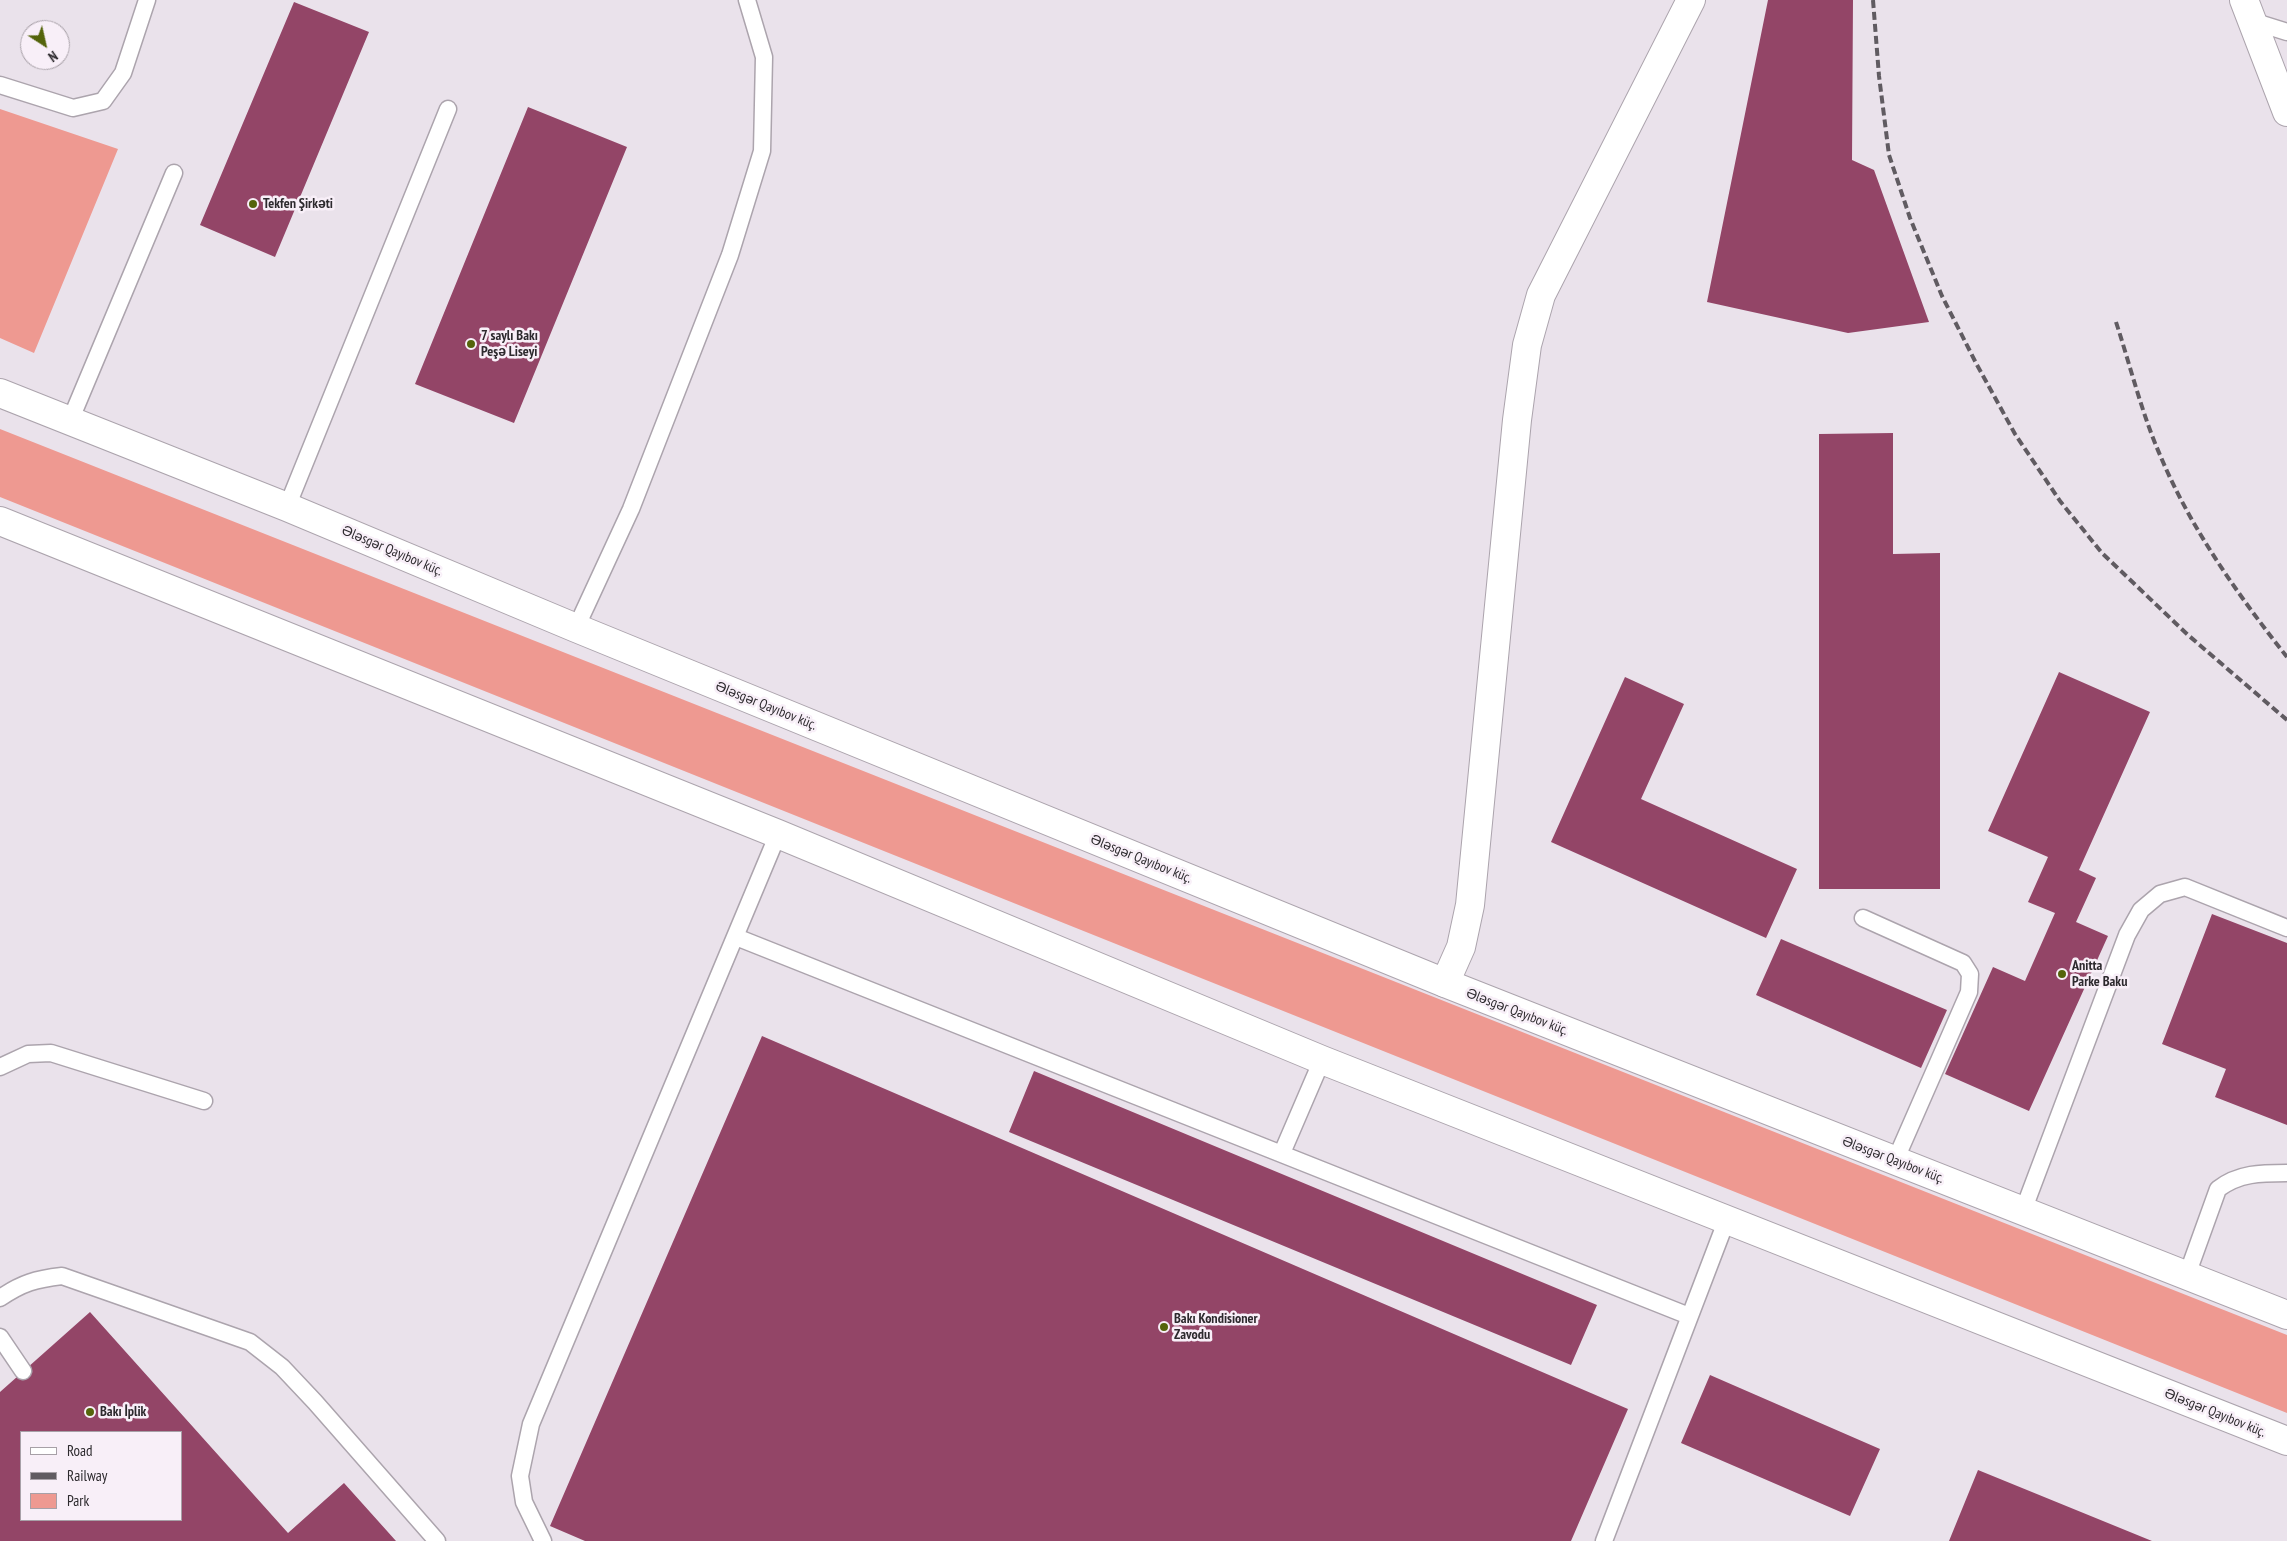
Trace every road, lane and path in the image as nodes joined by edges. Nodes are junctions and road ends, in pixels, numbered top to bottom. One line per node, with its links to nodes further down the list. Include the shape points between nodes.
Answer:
1 (147, 0): 6 (lane, via 123,73 103,101 73,108)
2 (747, 0): 14 (lane, via 764,57 762,151 730,255 631,509)
3 (1691, 0): 19 (main road, via 1541,295 1527,345 1470,905 1462,946)
4 (2248, 10): 5 (lane); 8 (main road)
5 (2287, 32)
6 (0, 85)
7 (448, 109): 12 (lane)
8 (2287, 112)
9 (174, 172): 11 (lane)
10 (0, 393): 11 (main road, Ələsgər Qayıbov küç.)
11 (70, 421): 12 (main road, Ələsgər Qayıbov küç.)
12 (288, 507): 14 (main road, Ələsgər Qayıbov küç.)
13 (0, 520): 15 (main road, Ələsgər Qayıbov küç.)
14 (576, 628): 19 (main road, Ələsgər Qayıbov küç.)
15 (778, 834): 18 (lane); 20 (main road, Ələsgər Qayıbov küç.)
16 (1863, 918): 24 (lane, via 1963,963 1970,974 1969,992)
17 (2287, 928): 26 (lane, via 2185,887 2160,894 2141,910 2127,935)
18 (736, 937): 23 (lane); 36 (lane, via 531,1424 520,1476 524,1502)
19 (1445, 983): 24 (main road, Ələsgər Qayıbov küç.)
20 (1322, 1060): 23 (lane); 27 (main road, Ələsgər Qayıbov küç.)
21 (0, 1067): 22 (lane, via 28,1054 51,1053)
22 (204, 1101)
23 (1282, 1153): 31 (lane)
24 (1896, 1161): 26 (main road, Ələsgər Qayıbov küç.)
25 (2287, 1173): 28 (lane, via 2251,1174 2230,1180 2218,1189)
26 (2023, 1211): 28 (main road, Ələsgər Qayıbov küç.)
27 (1727, 1219): 31 (lane); 34 (main road, Ələsgər Qayıbov küç.)
28 (2187, 1275): 30 (main road, Ələsgər Qayıbov küç.)
29 (0, 1298): 35 (lane, via 36,1279 62,1276 250,1342 282,1367 315,1402)
30 (2287, 1315)
31 (1689, 1316): 37 (lane)
32 (0, 1337): 33 (lane)
33 (23, 1371)
34 (2287, 1441)
35 (437, 1541)
36 (544, 1541)
37 (1604, 1541)

